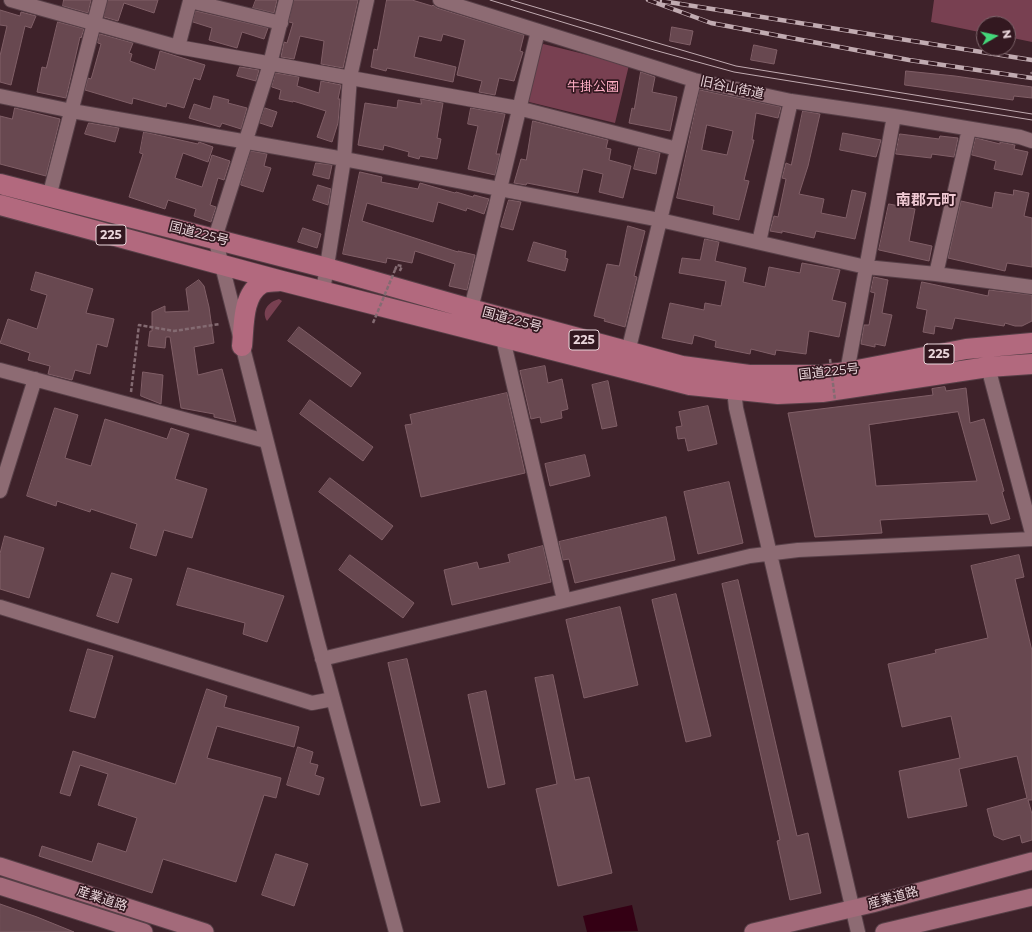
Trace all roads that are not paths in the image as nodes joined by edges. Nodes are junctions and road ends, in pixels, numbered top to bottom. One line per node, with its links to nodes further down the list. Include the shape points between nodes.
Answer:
1 (11, 0): 7 (street)
2 (100, 0): 7 (street)
3 (286, 0): 6 (street)
4 (367, 0): 11 (street)
5 (440, 0): 8 (street, 旧谷山街道)
6 (281, 23): 9 (street, via 190,1); 10 (street)
7 (94, 24): 9 (street); 16 (street)
8 (538, 31): 12 (street, 旧谷山街道); 15 (street)
9 (178, 47): 10 (street)
10 (270, 64): 11 (street); 19 (street)
11 (350, 77): 15 (street); 22 (street)
12 (694, 80): 14 (street, 旧谷山街道); 21 (street)
13 (0, 96): 16 (street)
14 (791, 101): 17 (street, 旧谷山街道); 29 (street)
15 (518, 108): 21 (street); 24 (street)
16 (72, 111): 19 (street); 25 (street)
17 (894, 116): 18 (street, 旧谷山街道); 31 (street)
18 (969, 129): 20 (street, 旧谷山街道); 33 (street)
19 (244, 141): 22 (street); 28 (street)
20 (1032, 141)
21 (677, 150): 27 (street)
22 (344, 159): 24 (street); 32 (street)
23 (0, 184): 25 (highway, 国道225号 / 225)
24 (499, 189): 27 (street); 37 (street)
25 (49, 197): 28 (highway, 国道225号 / 225)
26 (0, 205): 30 (highway, 国道225号 / 225)
27 (660, 220): 29 (street); 41 (street)
28 (215, 238): 30 (street); 32 (highway, 国道225号 / 225)
29 (759, 242): 31 (street)
30 (222, 264): 34 (highway, 国道225号 / 225); 40 (street)
31 (866, 267): 33 (street); 45 (street)
32 (327, 268): 36 (street); 37 (highway, 国道225号 / 225)
33 (936, 274): 35 (street)
34 (282, 281): 36 (highway, 国道225号 / 225); 40 (highway, via 262,284 254,290 246,311)
35 (1032, 286)
36 (323, 291): 38 (highway, 国道225号 / 225)
37 (471, 309): 41 (highway, 国道225号 / 225)
38 (503, 339): 47 (highway, 国道225号 / 225, via 690,385); 53 (street)
39 (1032, 343): 45 (highway, 国道225号 / 225, via 966,349)
40 (242, 346): 48 (street)
41 (628, 352): 45 (highway, 国道225号 / 225, via 682,366 749,375 783,376)
42 (1032, 364): 43 (highway, 国道225号 / 225)
43 (988, 367): 47 (highway, 国道225号 / 225, via 822,392 778,394); 50 (street)
44 (0, 370): 46 (street)
45 (847, 372)
46 (35, 379): 48 (street); 49 (street)
47 (734, 390): 52 (street)
48 (266, 441): 55 (street)
49 (0, 491)
50 (1032, 533)
51 (1032, 539): 52 (street)
52 (770, 553): 53 (street); 61 (street)
53 (564, 600): 55 (street)
54 (0, 607): 56 (street, via 312,703)
55 (322, 659): 56 (street)
56 (333, 699): 62 (street)
57 (1032, 861): 61 (main road, 産業道路)
58 (0, 866): 64 (main road, 産業道路)
59 (0, 886): 63 (main road, 産業道路)
60 (1032, 897): 69 (main road)
61 (852, 909): 67 (main road, 産業道路); 68 (street)
62 (392, 918): 65 (street); 66 (street)
63 (144, 932)
64 (205, 932)
65 (390, 932)
66 (396, 932)
67 (753, 932)
68 (858, 932)
69 (884, 932)

